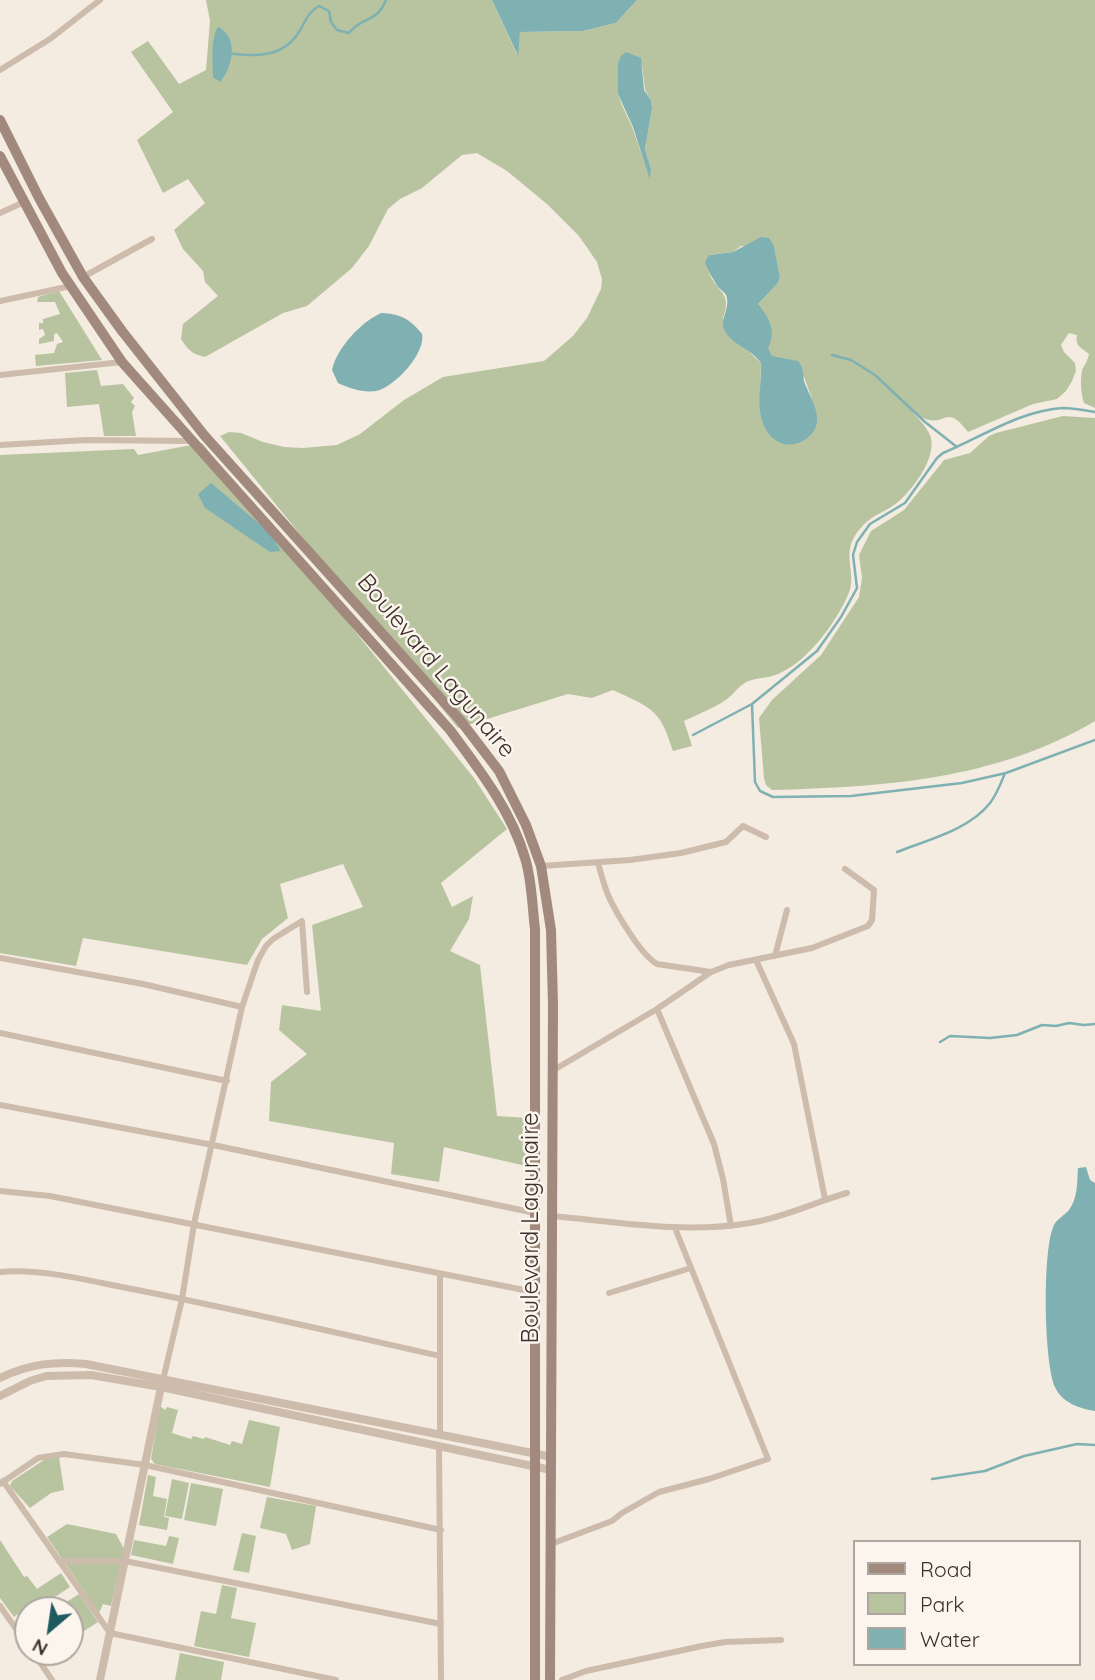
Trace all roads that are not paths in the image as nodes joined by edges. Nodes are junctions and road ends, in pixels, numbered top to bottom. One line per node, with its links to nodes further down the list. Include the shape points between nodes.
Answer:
1 (100, 0): 2 (street)
2 (0, 70)
3 (0, 120): 8 (main road, Boulevard Lagunaire)
4 (0, 156): 5 (main road, Boulevard Lagunaire)
5 (24, 202): 6 (street); 9 (main road, Boulevard Lagunaire)
6 (0, 213)
7 (152, 239): 8 (street)
8 (83, 277): 17 (main road, Boulevard Lagunaire, via 204,435 460,720 511,792)
9 (71, 286): 10 (street); 11 (main road, Boulevard Lagunaire)
10 (0, 301)
11 (122, 362): 12 (street); 13 (main road, Boulevard Lagunaire)
12 (0, 375)
13 (192, 441): 14 (street); 35 (main road, Boulevard Lagunaire, via 450,730 486,778 525,856 535,929)
14 (0, 445)
15 (766, 837): 16 (street, via 743,826 726,842 681,853)
16 (598, 863): 17 (street); 23 (street, via 608,896 652,961)
17 (541, 866): 28 (main road, Boulevard Lagunaire, via 551,930)
18 (845, 869): 20 (street, via 874,890 870,923 812,948)
19 (787, 910): 20 (street)
20 (775, 956): 22 (street)
21 (0, 958): 25 (street)
22 (756, 960): 23 (street); 34 (street, via 794,1044)
23 (711, 972): 26 (street)
24 (307, 992): 25 (street, via 302,921 266,946)
25 (242, 1007): 29 (street)
26 (657, 1009): 28 (street); 38 (street, via 714,1144)
27 (0, 1033): 29 (street)
28 (552, 1071): 36 (main road, Boulevard Lagunaire)
29 (227, 1081): 31 (street)
30 (0, 1105): 31 (street)
31 (213, 1145): 35 (street); 37 (street)
32 (0, 1191): 37 (street)
33 (847, 1193): 34 (street)
34 (825, 1199): 38 (street, via 775,1218)
35 (534, 1213): 43 (main road, Boulevard Lagunaire)
36 (552, 1216): 39 (street); 53 (main road, Boulevard Lagunaire)
37 (194, 1224): 42 (street); 45 (street)
38 (731, 1226): 39 (street)
39 (675, 1228): 40 (street)
40 (691, 1268): 44 (street); 59 (street, via 768,1459 659,1492 612,1521)
41 (0, 1272): 45 (street, via 68,1277)
42 (440, 1274): 43 (street); 46 (street)
43 (534, 1292): 52 (main road, Boulevard Lagunaire)
44 (609, 1293)
45 (182, 1299): 46 (street); 48 (street)
46 (440, 1356): 50 (street)
47 (0, 1378): 48 (street, via 20,1368 56,1362 86,1364)
48 (162, 1383): 49 (street, via 62,1374 30,1381); 50 (street); 51 (street); 54 (street)
49 (0, 1396)
50 (440, 1435): 52 (street)
51 (439, 1446): 55 (street); 58 (street)
52 (534, 1453): 53 (street); 55 (main road, Boulevard Lagunaire)
53 (551, 1457): 56 (main road, Boulevard Lagunaire)
54 (145, 1465): 57 (street, via 48,1455); 58 (street); 61 (street)
55 (534, 1466): 56 (street); 70 (main road, Boulevard Lagunaire)
56 (551, 1470): 59 (main road, Boulevard Lagunaire)
57 (2, 1483): 60 (street)
58 (441, 1530): 63 (street)
59 (551, 1544): 71 (main road, Boulevard Lagunaire)
60 (59, 1561): 61 (street); 65 (street)
61 (125, 1561): 63 (street); 65 (street)
62 (0, 1606): 64 (street)
63 (441, 1624): 69 (street)
64 (14, 1626)
65 (110, 1633): 67 (street); 68 (street)
66 (780, 1640): 72 (street, via 702,1646)
67 (100, 1680)
68 (336, 1680)
69 (441, 1680)
70 (535, 1680)
71 (550, 1680)
72 (562, 1680)

